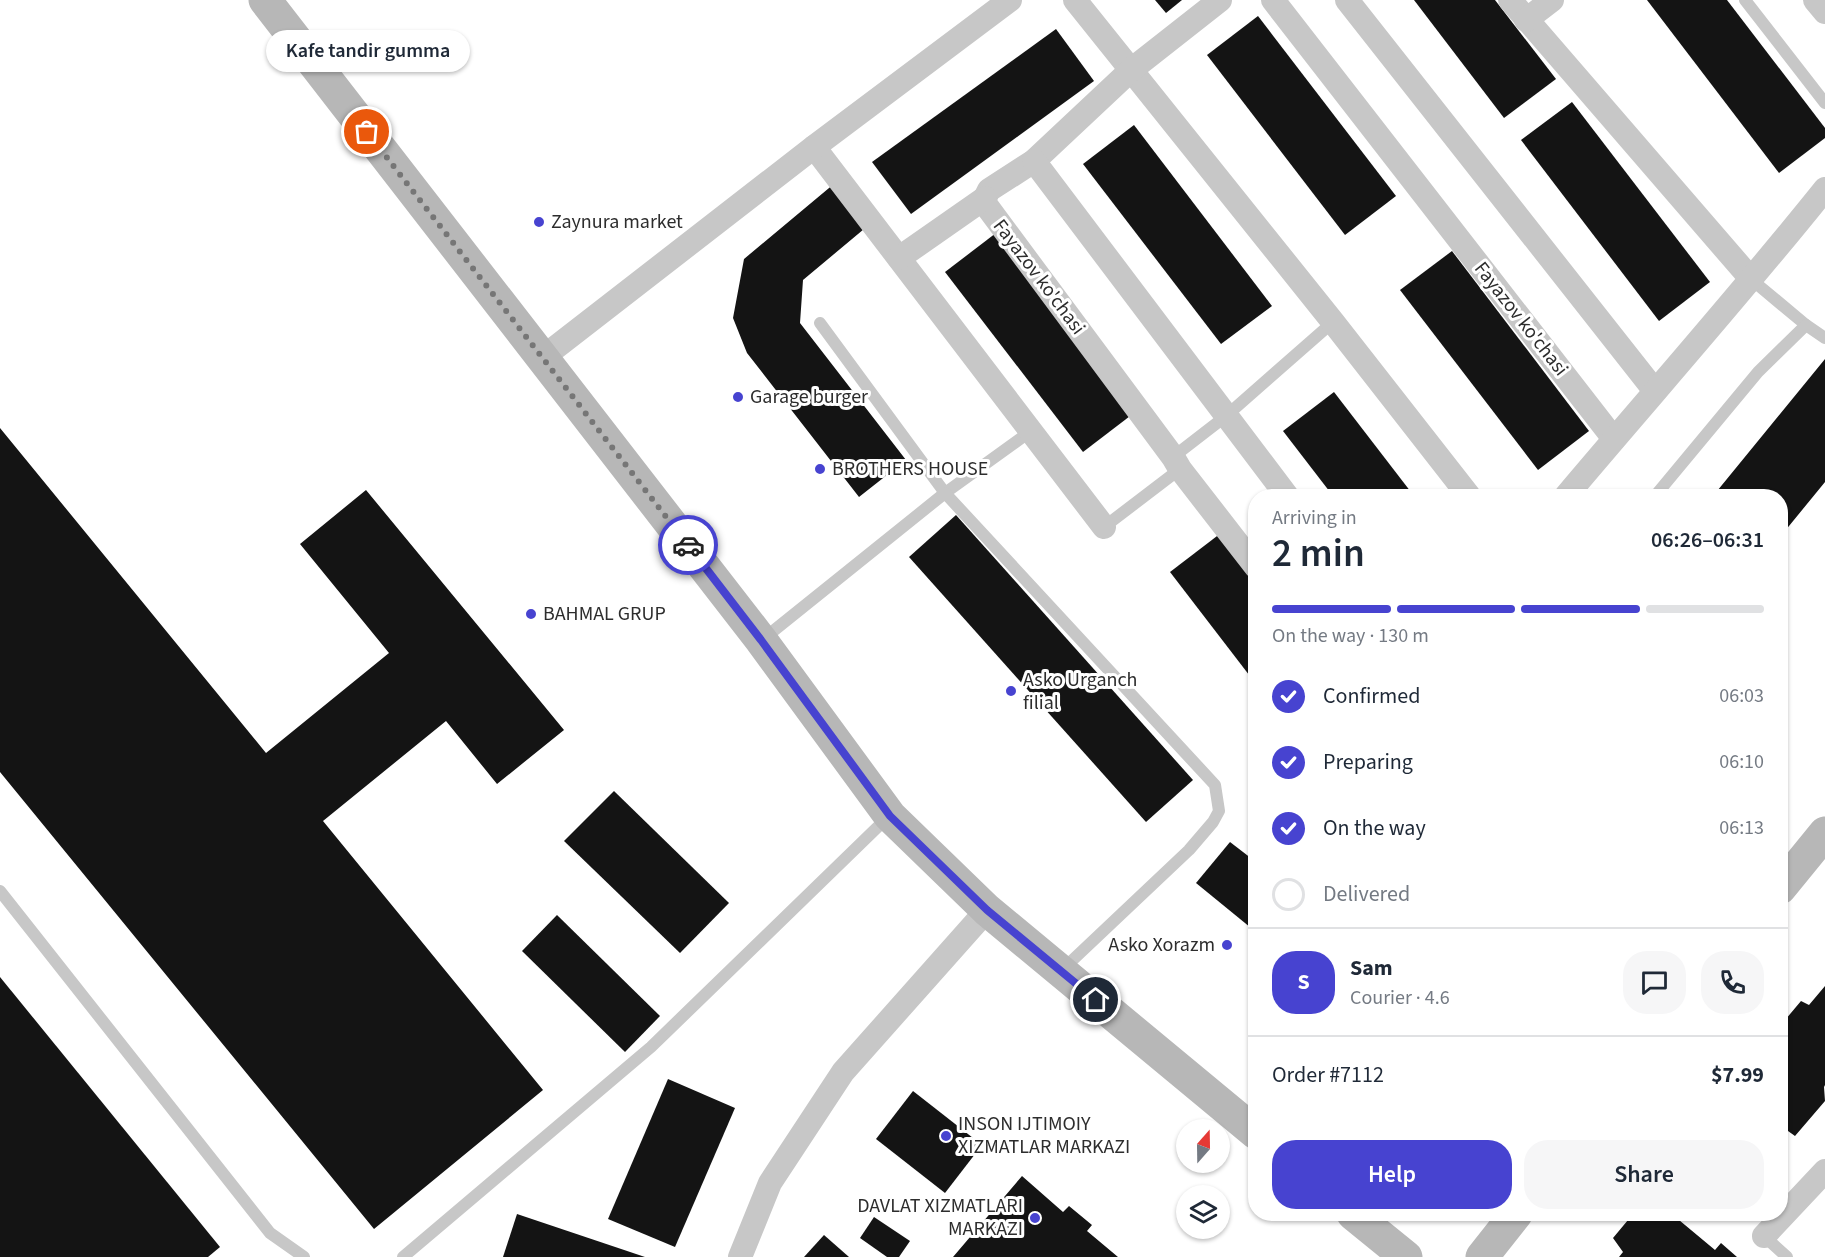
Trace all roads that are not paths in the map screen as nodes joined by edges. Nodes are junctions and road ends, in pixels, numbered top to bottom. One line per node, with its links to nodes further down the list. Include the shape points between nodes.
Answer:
1 (265, 0): 25 (main road)
2 (1010, 0): 15 (street)
3 (1075, 0): 13 (street)
4 (1220, 0): 13 (street)
5 (1274, 0): 29 (street, Fayazov ko'chasi)
6 (1347, 0): 26 (street)
7 (1510, 0): 12 (street)
8 (1552, 0): 12 (street)
9 (1745, 0): 14 (lane)
10 (1815, 0): 11 (street)
11 (1825, 12)
12 (1526, 20): 20 (street)
13 (1131, 70): 16 (street, Fayazov ko'chasi); 21 (street)
14 (1825, 103)
15 (814, 147): 19 (street); 25 (street)
16 (1034, 161): 18 (street, Fayazov ko'chasi, via 989,190); 27 (street)
17 (1825, 189): 20 (street)
18 (985, 198): 19 (street); 30 (street, Fayazov ko'chasi, via 986,205)
19 (899, 258): 28 (street)
20 (1752, 280): 23 (lane); 26 (street)
21 (1333, 322): 27 (lane); 32 (street)
22 (820, 323): 35 (lane)
23 (1806, 326): 24 (lane); 34 (lane, via 1758,372)
24 (1825, 338)
25 (543, 357): 38 (main road)
26 (1654, 391): 29 (street)
27 (1226, 416): 30 (lane); 31 (street)
28 (1031, 431): 35 (lane); 36 (street)
29 (1614, 439): 33 (street)
30 (1176, 463): 36 (lane); 37 (street, Fayazov ko'chasi)
31 (1282, 489)
32 (1464, 489)
33 (1572, 489)
34 (1661, 489)
35 (945, 493): 38 (lane); 44 (lane, via 1215,784 1218,811 1213,822 1189,850)
36 (1104, 527)
37 (1248, 557)
38 (761, 640): 39 (main road)
39 (890, 816): 43 (main road); 53 (lane, via 651,1047)
40 (1825, 833): 41 (main road)
41 (1788, 878)
42 (0, 891): 52 (lane, via 270,1233)
43 (987, 910): 44 (main road); 54 (street, via 843,1072 770,1183)
44 (1061, 971): 45 (main road)
45 (1248, 1126)
46 (1825, 1171): 47 (street)
47 (1788, 1210)
48 (1362, 1221): 55 (main road)
49 (1510, 1221): 56 (main road)
50 (1778, 1221): 51 (street)
51 (1764, 1236): 57 (lane)
52 (304, 1257)
53 (403, 1257)
54 (740, 1257)
55 (1406, 1257)
56 (1482, 1257)
57 (1787, 1257)

